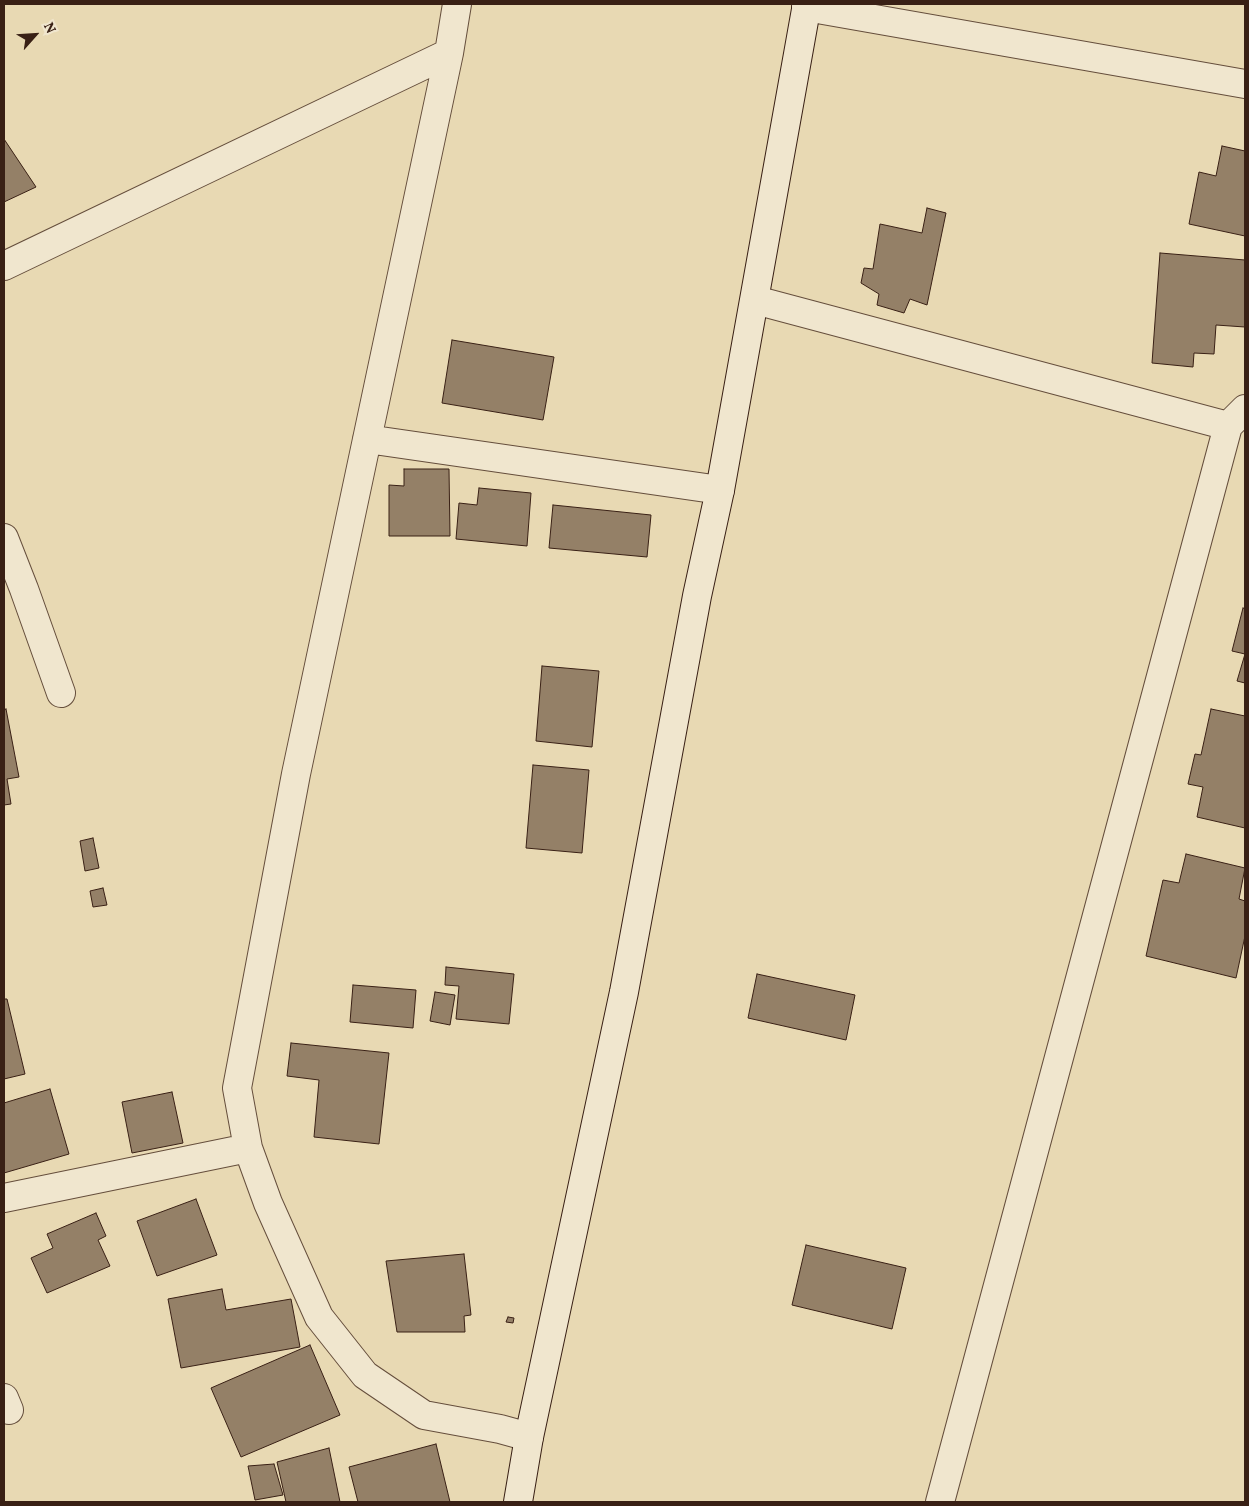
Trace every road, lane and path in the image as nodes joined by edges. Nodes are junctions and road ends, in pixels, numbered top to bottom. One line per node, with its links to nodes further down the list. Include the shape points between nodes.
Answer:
1 (457, 4): 3 (street)
2 (807, 5): 4 (street); 6 (street)
3 (449, 53): 5 (street); 8 (street)
4 (1245, 84)
5 (4, 266)
6 (755, 300): 7 (street); 9 (street)
7 (1236, 418): 17 (street)
8 (367, 438): 9 (street); 13 (street, via 296,774 237,1088)
9 (720, 490): 15 (street, via 697,596 624,992)
10 (4, 538): 11 (street)
11 (14, 591): 12 (street)
12 (61, 693)
13 (248, 1148): 14 (street); 15 (street, via 268,1203 319,1317 365,1375 424,1415)
14 (4, 1198)
15 (529, 1437): 16 (street)
16 (522, 1502)
17 (940, 1502)

